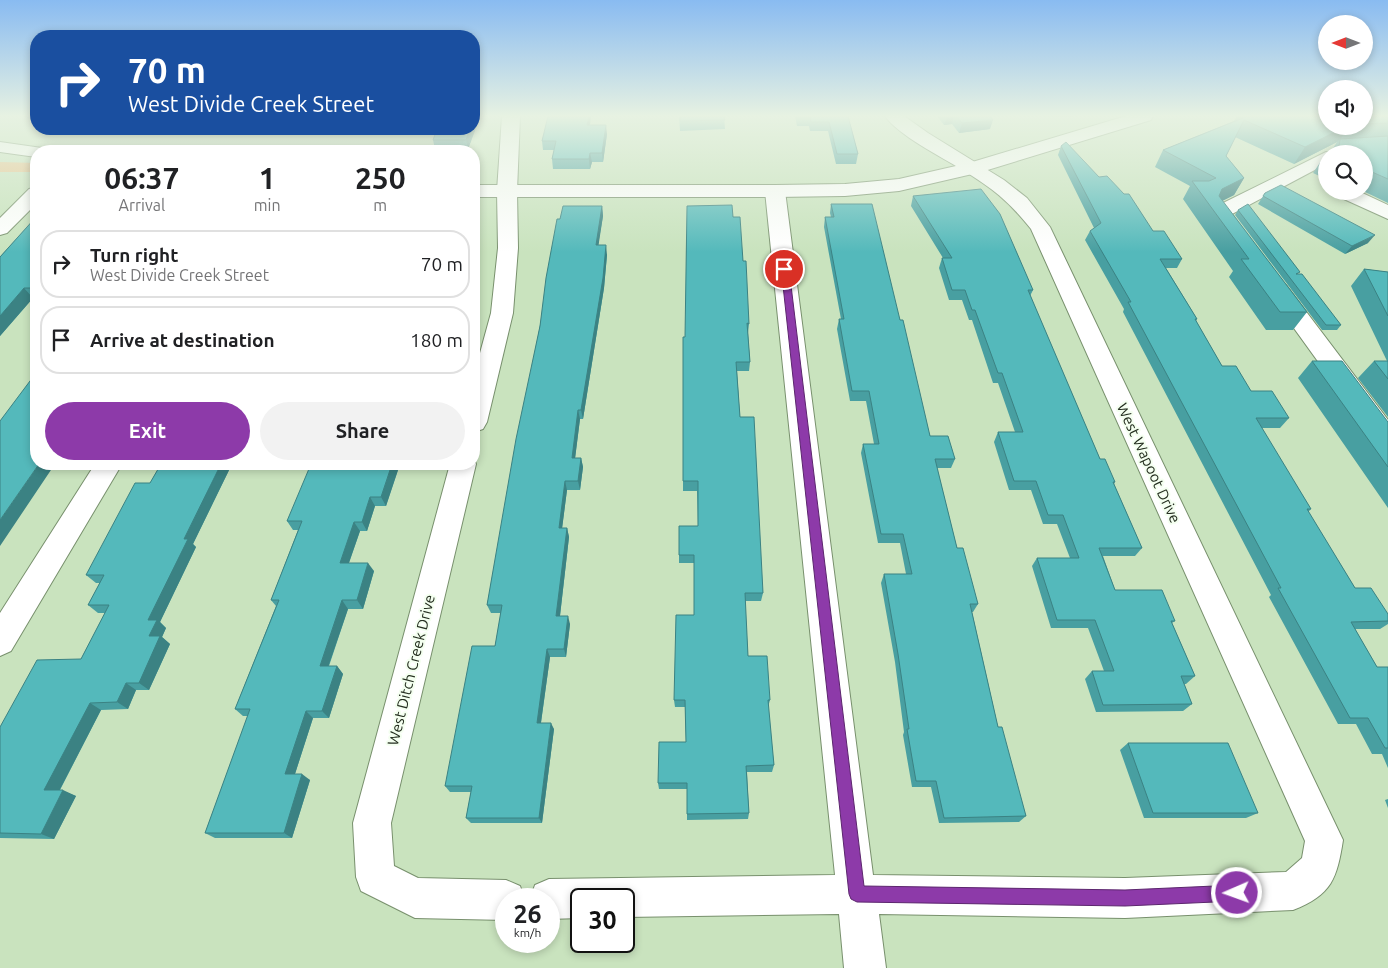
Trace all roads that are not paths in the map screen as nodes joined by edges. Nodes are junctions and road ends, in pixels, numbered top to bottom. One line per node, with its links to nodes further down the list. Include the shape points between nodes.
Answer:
1 (509, 161): 9 (street)
2 (962, 161): 5 (street, West Wapoot Drive)
3 (996, 161): 5 (street)
4 (1318, 161): 6 (street)
5 (974, 168): 10 (street, via 900,185); 22 (street, West Wapoot Drive, via 1014,196 1040,227 1324,840 1319,869 1293,891 1125,898)
6 (1299, 171): 7 (street); 15 (street, via 1220,212)
7 (1318, 180)
8 (480, 191): 9 (street)
9 (507, 191): 10 (street); 17 (street, via 508,248 502,313)
10 (775, 191): 22 (street)
11 (30, 199): 14 (street)
12 (1361, 200): 13 (street)
13 (1388, 213)
14 (0, 230)
15 (1249, 252)
16 (1266, 275): 18 (street)
17 (480, 399)
18 (1388, 439)
19 (105, 470): 21 (street)
20 (461, 470): 24 (street, West Ditch Creek Drive, via 372,823 375,877 415,898)
21 (0, 641)
22 (857, 894): 23 (street); 25 (street)
23 (560, 899)
24 (495, 900)
25 (865, 968)

